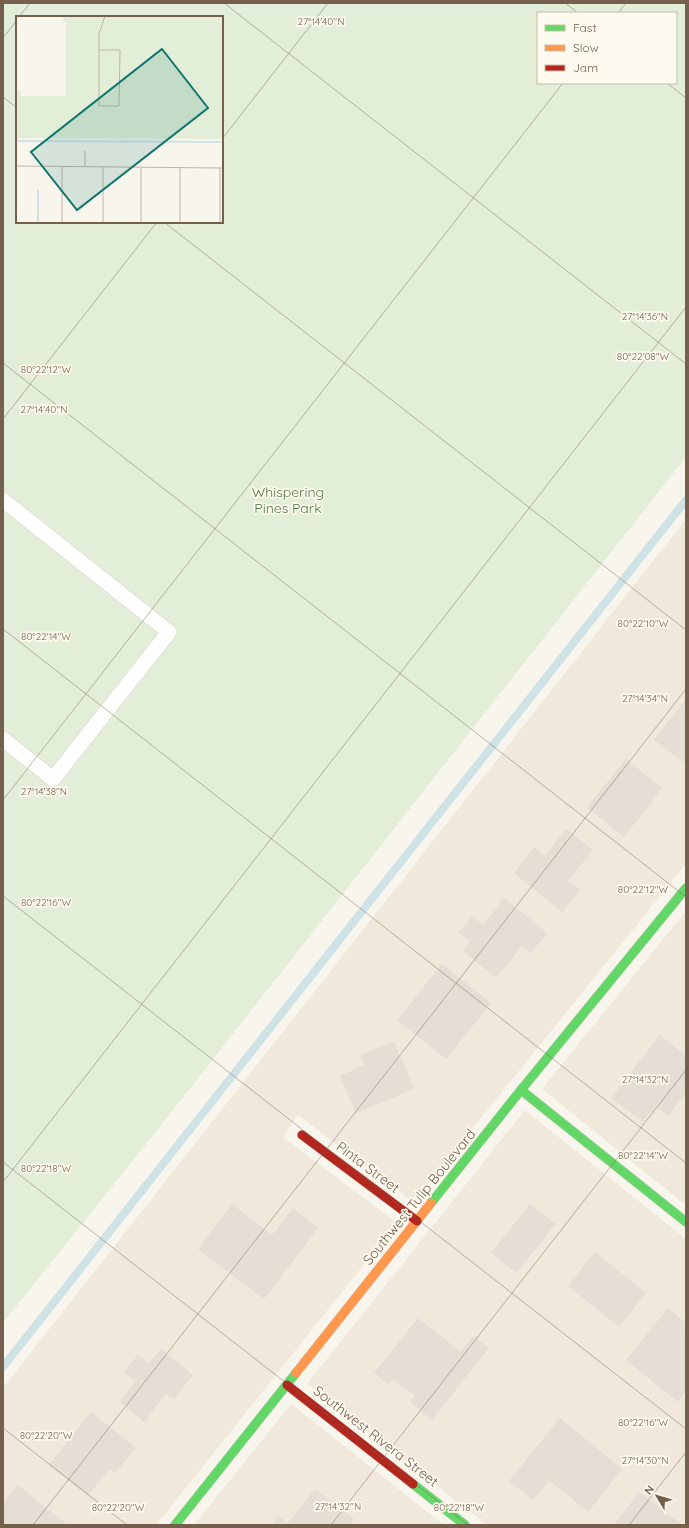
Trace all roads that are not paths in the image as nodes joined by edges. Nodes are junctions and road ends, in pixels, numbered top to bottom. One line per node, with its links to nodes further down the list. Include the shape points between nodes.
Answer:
1 (3, 500): 2 (lane, via 170,632 53,779)
2 (3, 739)
3 (686, 888): 4 (street, Southwest Tulip Boulevard)
4 (522, 1090): 6 (street, Southwest Tulip Boulevard); 7 (street)
5 (302, 1135): 6 (street, Pinta Street)
6 (417, 1221): 8 (street, Southwest Tulip Boulevard)
7 (686, 1222)
8 (287, 1385): 9 (street, Southwest Tulip Boulevard); 10 (street, Southwest Rivera Street)
9 (176, 1525)
10 (466, 1525)

